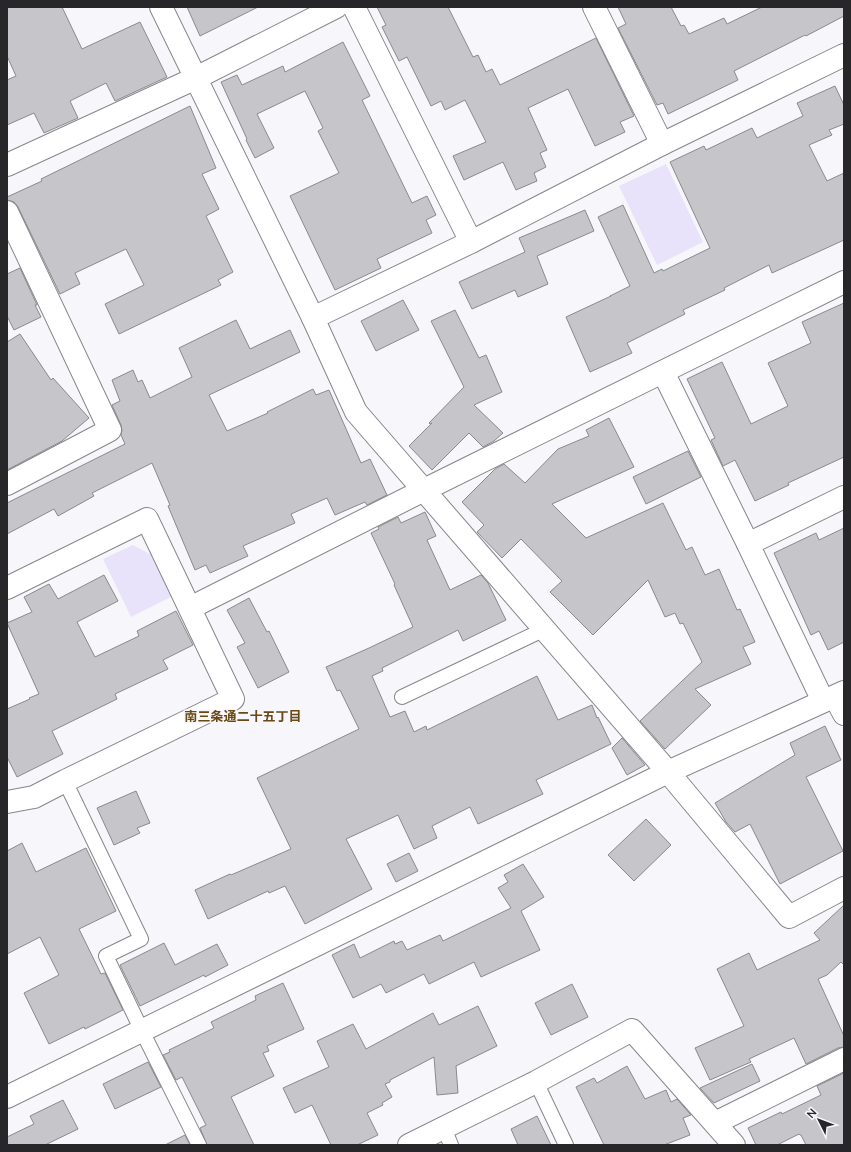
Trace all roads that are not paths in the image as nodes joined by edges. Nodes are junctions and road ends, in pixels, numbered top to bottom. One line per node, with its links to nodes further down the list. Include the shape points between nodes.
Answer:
1 (161, 7): 6 (street)
2 (336, 7): 6 (street)
3 (354, 7): 10 (street)
4 (594, 7): 7 (street)
5 (844, 55): 7 (street)
6 (196, 78): 8 (street); 12 (street)
7 (662, 144): 10 (street)
8 (7, 165)
9 (7, 212): 14 (street, via 110,430)
10 (471, 242): 12 (street)
11 (844, 282): 13 (street)
12 (313, 318): 15 (street, via 356,412)
13 (663, 372): 15 (street); 17 (street)
14 (7, 484)
15 (424, 490): 19 (street); 20 (street)
16 (844, 497): 17 (street)
17 (748, 544): 22 (street)
18 (7, 588): 19 (street, via 147,520)
19 (190, 608): 24 (street, via 233,699)
20 (544, 629): 21 (lane); 23 (street)
21 (402, 697)
22 (837, 701): 23 (street)
23 (668, 772): 26 (street, via 789,917); 27 (street)
24 (65, 781): 25 (street, via 34,797); 27 (lane, via 141,939 106,956)
25 (7, 802)
26 (844, 888)
27 (142, 1031): 30 (street); 33 (lane)
28 (844, 1059): 31 (street)
29 (536, 1082): 31 (street, via 632,1030); 32 (street); 35 (lane)
30 (7, 1097)
31 (715, 1123): 36 (street)
32 (447, 1136): 34 (street)
33 (199, 1145)
34 (409, 1145)
35 (566, 1145)
36 (734, 1145)

